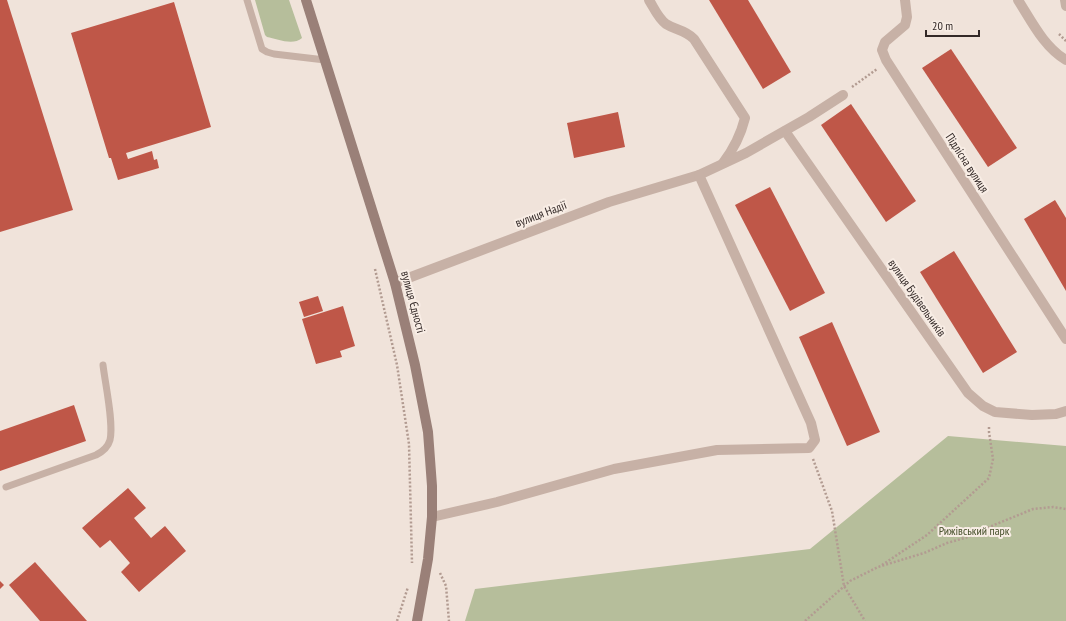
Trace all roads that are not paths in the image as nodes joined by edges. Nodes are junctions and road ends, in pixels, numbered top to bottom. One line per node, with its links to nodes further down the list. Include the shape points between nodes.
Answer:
1 (247, 0): 8 (lane, via 262,49 274,54)
2 (306, 0): 8 (street, вулиця Єдності)
3 (649, 0): 12 (street, via 661,20 686,32 694,40 745,118 735,145)
4 (905, 0): 15 (street, Підлісна вулиця, via 905,26 885,42 882,50 886,60)
5 (1018, 0): 9 (street, via 1043,40)
6 (1065, 0): 7 (street)
7 (1066, 6)
8 (325, 60): 14 (street, вулиця Єдності)
9 (1066, 60)
10 (843, 95): 11 (street, вулиця Надії)
11 (785, 132): 12 (street, вулиця Надії); 17 (street, вулиця Будівельників, via 968,393 995,412 1032,415)
12 (723, 164): 13 (street, вулиця Надії)
13 (699, 175): 14 (street, вулиця Надії, via 609,202); 19 (street, via 811,423 812,444 717,450 614,469 497,502)
14 (395, 283): 19 (street, вулиця Єдності, via 428,432)
15 (1066, 339)
16 (102, 365): 18 (lane, via 111,423 110,440 105,449 96,456)
17 (1066, 411)
18 (6, 487)
19 (432, 517): 20 (street, вулиця Єдності, via 428,559)
20 (417, 621)

